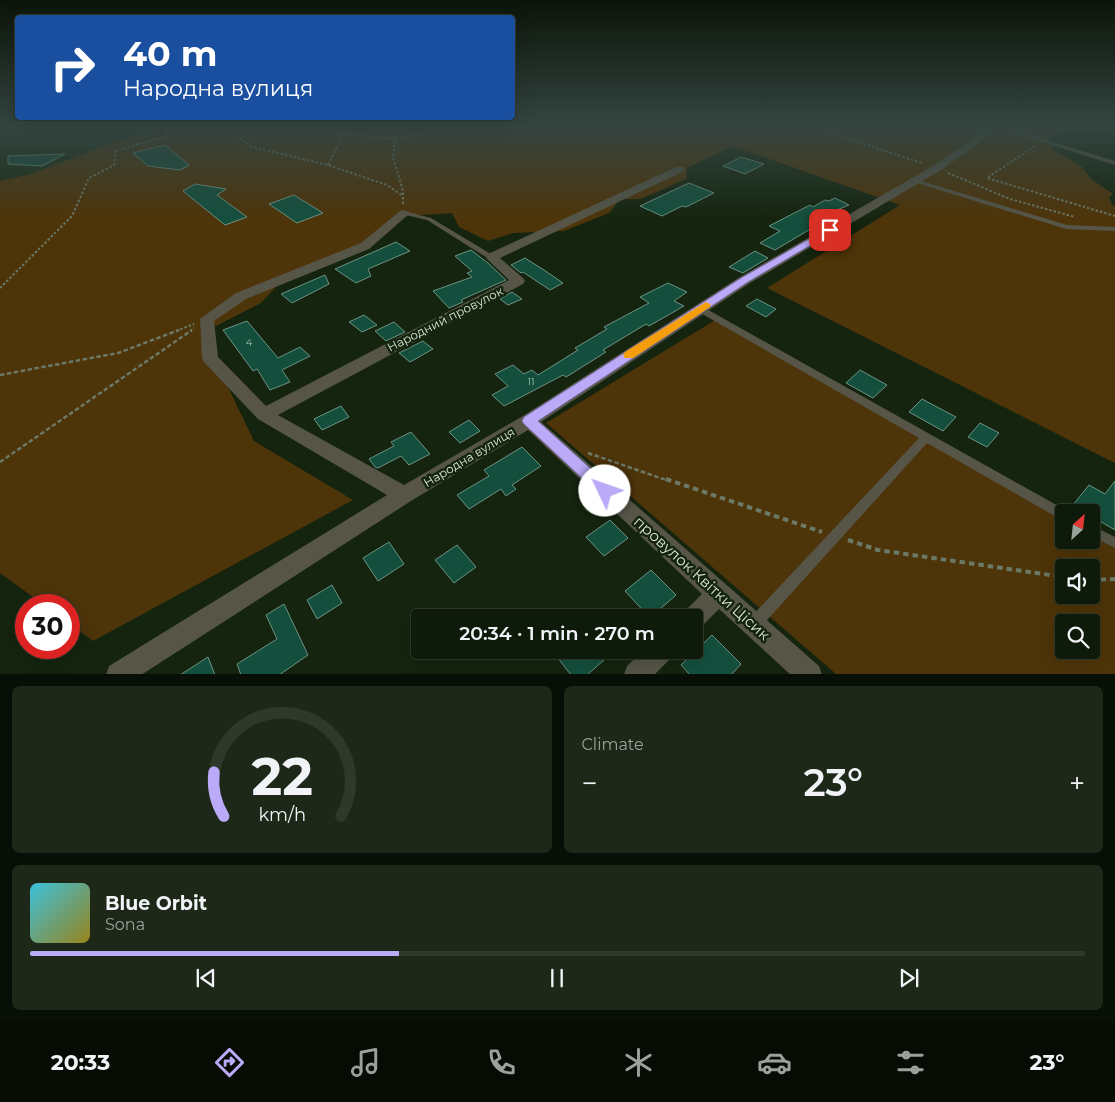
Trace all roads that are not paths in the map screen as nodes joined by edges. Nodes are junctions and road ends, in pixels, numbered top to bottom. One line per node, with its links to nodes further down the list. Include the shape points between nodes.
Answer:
1 (951, 158): 5 (street, Народна вулиця)
2 (1100, 158): 3 (lane)
3 (1115, 163)
4 (680, 169): 8 (street)
5 (916, 180): 7 (lane, via 1066,227); 9 (street, Народна вулиця)
6 (404, 214): 8 (lane, via 430,219); 10 (street, via 366,246 241,296 207,319 210,358)
7 (1115, 229)
8 (492, 257): 10 (street, Народний провулок, via 518,281)
9 (700, 309): 11 (street, Народна вулиця); 12 (lane)
10 (264, 415): 13 (street)
11 (529, 421): 13 (street, Народна вулиця); 17 (street, провулок Квітки Цісик)
12 (926, 437): 14 (lane); 19 (lane)
13 (404, 495): 21 (street, Народна вулиця)
14 (1055, 509)
15 (1100, 535): 16 (lane)
16 (1115, 544)
17 (718, 594): 18 (street); 19 (street, провулок Квітки Цісик)
18 (703, 609)
19 (753, 625): 23 (street, провулок Квітки Цісик)
20 (652, 659): 22 (street)
21 (118, 674)
22 (636, 674)
23 (810, 674)

